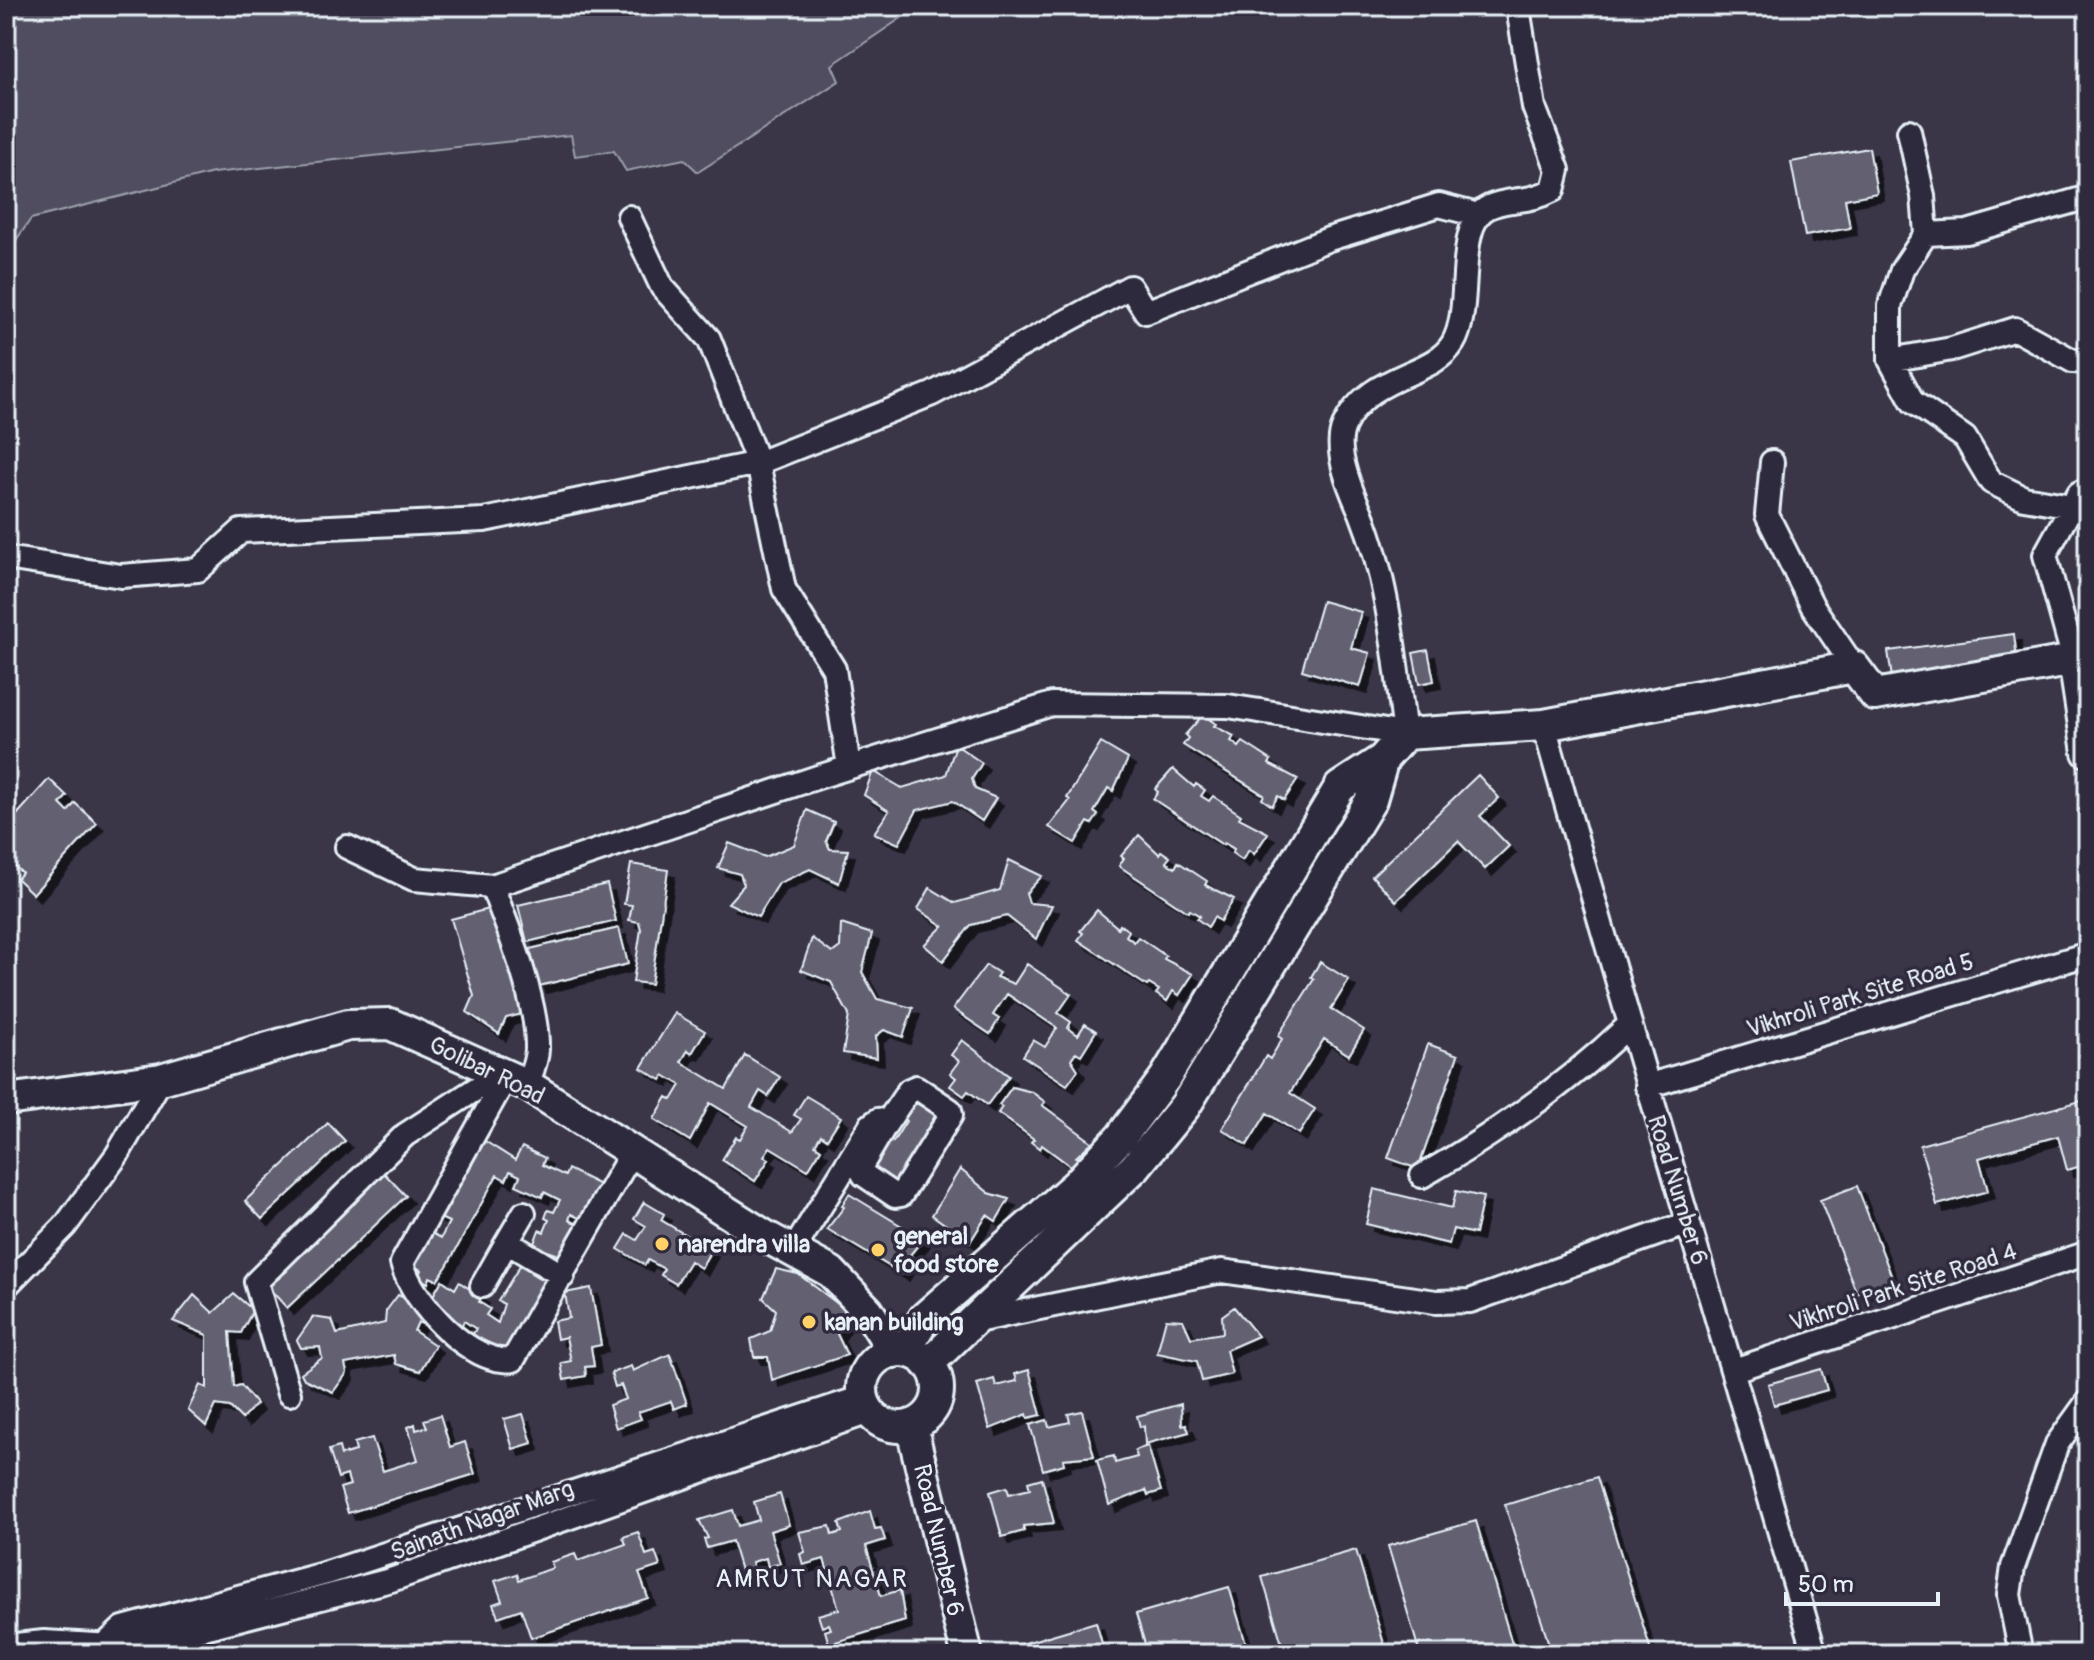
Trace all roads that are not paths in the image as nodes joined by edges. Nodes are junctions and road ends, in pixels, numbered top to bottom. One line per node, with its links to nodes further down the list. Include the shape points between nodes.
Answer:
1 (1519, 14): 4 (street, via 1534,107 1558,170 1553,190 1533,200 1490,206)
2 (1909, 131): 6 (street)
3 (2088, 197): 6 (street, via 1967,232)
4 (1478, 215): 10 (street, via 1439,205 1329,239 1146,312 1130,287 932,394); 17 (street, via 1469,233 1464,311 1453,344 1431,362 1385,382 1361,402 1343,428 1344,476 1381,574)
5 (629, 217): 10 (street, via 662,287 709,339)
6 (1926, 234): 7 (street, via 1902,270 1890,306)
7 (1890, 360): 8 (street, via 1952,349 2015,329 2073,361); 12 (street, via 1913,402 1965,438 1991,482 2024,498)
8 (2088, 362)
9 (1772, 462): 15 (street, via 1767,515 1812,605)
10 (758, 463): 13 (street, via 484,520 241,531 198,570 121,576); 20 (street, via 784,589 834,669)
11 (2088, 489): 12 (street)
12 (2072, 506): 14 (street, via 2045,555)
13 (6, 558)
14 (2074, 660): 15 (street, via 1875,695); 18 (street)
15 (1854, 667): 16 (street)
16 (1544, 725): 17 (street); 28 (street, Road Number 6)
17 (1405, 734): 19 (street); 20 (street, via 1228,706 1052,704)
18 (2088, 752)
19 (1383, 759): 22 (street, via 1340,787); 23 (street, via 1371,800)
20 (849, 767): 24 (street)
21 (347, 847): 24 (street, via 414,879)
22 (1299, 854): 23 (street); 26 (street)
23 (1327, 874): 27 (street)
24 (492, 886): 30 (street, via 536,1034 537,1055)
25 (2088, 954): 31 (street, Vikhroli Park Site Road 5)
26 (1232, 966): 27 (street); 34 (street, via 1165,1078)
27 (1259, 983): 34 (street, via 1185,1106)
28 (1628, 1026): 31 (street, Road Number 6); 36 (street, via 1589,1063 1486,1139)
29 (161, 1079): 30 (street, Golibar Road, via 348,1025 390,1024); 32 (street, Golibar Road); 45 (street, via 117,1155 65,1226)
30 (511, 1079): 35 (street, Golibar Road); 43 (street, via 402,1263 405,1276 439,1322 497,1362 513,1360); 50 (street, via 405,1135 256,1282)
31 (1647, 1086): 38 (street, Road Number 6)
32 (6, 1100)
33 (886, 1124): 33 (street, via 860,1168 895,1196 901,1195 950,1110 916,1087); 40 (street, via 878,1120 871,1125)
34 (1132, 1147): 42 (street, via 1076,1185); 44 (street)
35 (632, 1152): 40 (street, Golibar Road); 43 (street)
36 (1422, 1176)
37 (524, 1213): 39 (street)
38 (1688, 1223): 47 (street, via 1470,1301 1436,1302 1222,1271); 49 (street, Road Number 6)
39 (507, 1242): 43 (street); 46 (street)
40 (793, 1251): 48 (street, Golibar Road, via 831,1272)
41 (2088, 1253): 49 (street, Vikhroli Park Site Road 4)
42 (993, 1261): 44 (street); 48 (street, via 925,1317)
43 (563, 1276)
44 (1016, 1282): 47 (street)
45 (6, 1286)
46 (482, 1286)
47 (976, 1321): 48 (street)
48 (909, 1355): 52 (street, via 872,1363 862,1385); 53 (street, Golibar Road, via 937,1387 936,1400 922,1420)
49 (1734, 1370): 59 (street, Road Number 6)
50 (289, 1394)
51 (2088, 1401): 60 (street, via 2057,1444 2013,1567 2009,1595)
52 (866, 1405): 53 (street, via 887,1425); 54 (street); 55 (street, Sainath Nagar Marg)
53 (911, 1425): 58 (street, Road Number 6)
54 (327, 1573): 55 (street); 56 (street, via 123,1628)
55 (333, 1597): 56 (street, Sainath Nagar Marg, via 130,1647)
56 (105, 1645): 57 (street, Sainath Nagar Marg)
57 (6, 1646)
58 (967, 1654)
59 (1815, 1654)
60 (2021, 1654)

